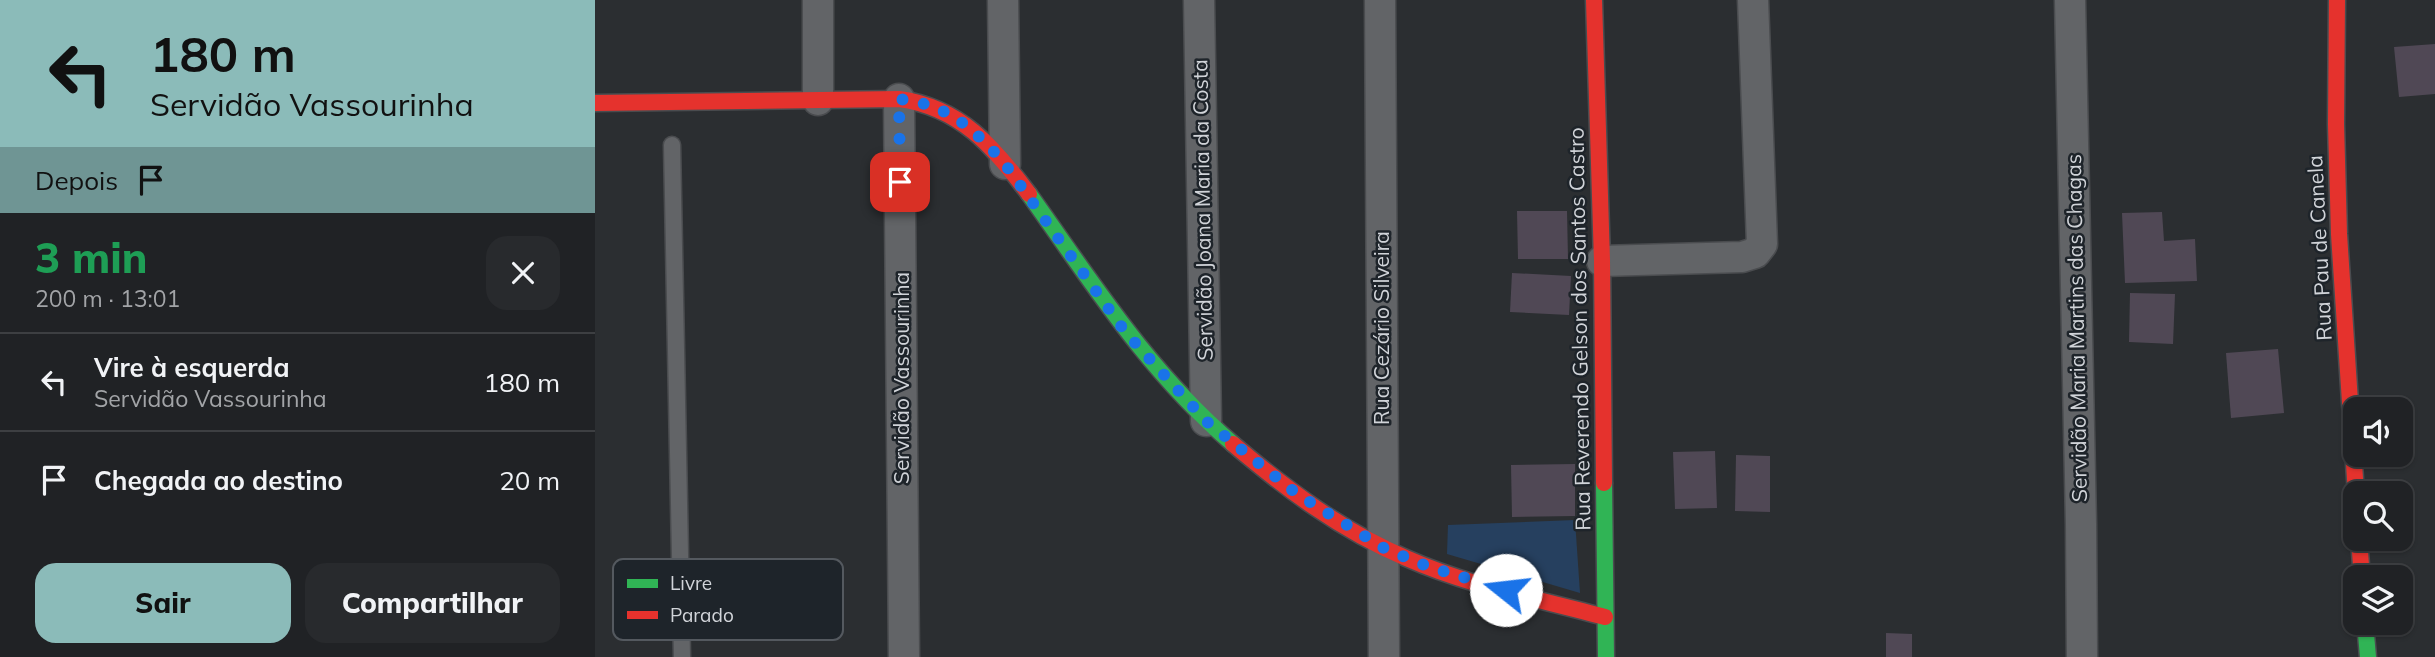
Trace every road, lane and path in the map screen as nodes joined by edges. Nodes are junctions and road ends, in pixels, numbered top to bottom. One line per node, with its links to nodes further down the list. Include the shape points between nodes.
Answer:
1 (818, 0): 10 (street)
2 (1003, 0): 13 (street)
3 (1199, 0): 15 (street, Servidão Joana Maria da Costa)
4 (1381, 0): 17 (street, Rua Cezário Silveira)
5 (1594, 0): 14 (street, Rua Reverendo Gelson dos Santos Castro)
6 (1753, 0): 14 (street, via 1762,244 1755,253 1742,257)
7 (2070, 0): 24 (street, Servidão Maria Martins das Chagas)
8 (2337, 0): 16 (street, Rua Pau de Canela, via 2339,234)
9 (899, 99): 10 (street); 13 (street, via 941,108 961,120); 21 (street, Servidão Vassourinha)
10 (818, 100): 11 (street)
11 (595, 103)
12 (672, 145): 18 (lane)
13 (1005, 164): 15 (street, via 1126,333)
14 (1602, 261): 19 (street, Rua Reverendo Gelson dos Santos Castro)
15 (1206, 421): 17 (street, via 1297,494)
16 (2355, 481)
17 (1384, 548): 19 (street, via 1429,567); 22 (street, Rua Cezário Silveira)
18 (680, 559)
19 (1605, 617): 23 (street, Rua Reverendo Gelson dos Santos Castro)
20 (2366, 635): 25 (street)
21 (904, 657)
22 (1384, 657)
23 (1606, 657)
24 (2082, 657)
25 (2368, 657)

